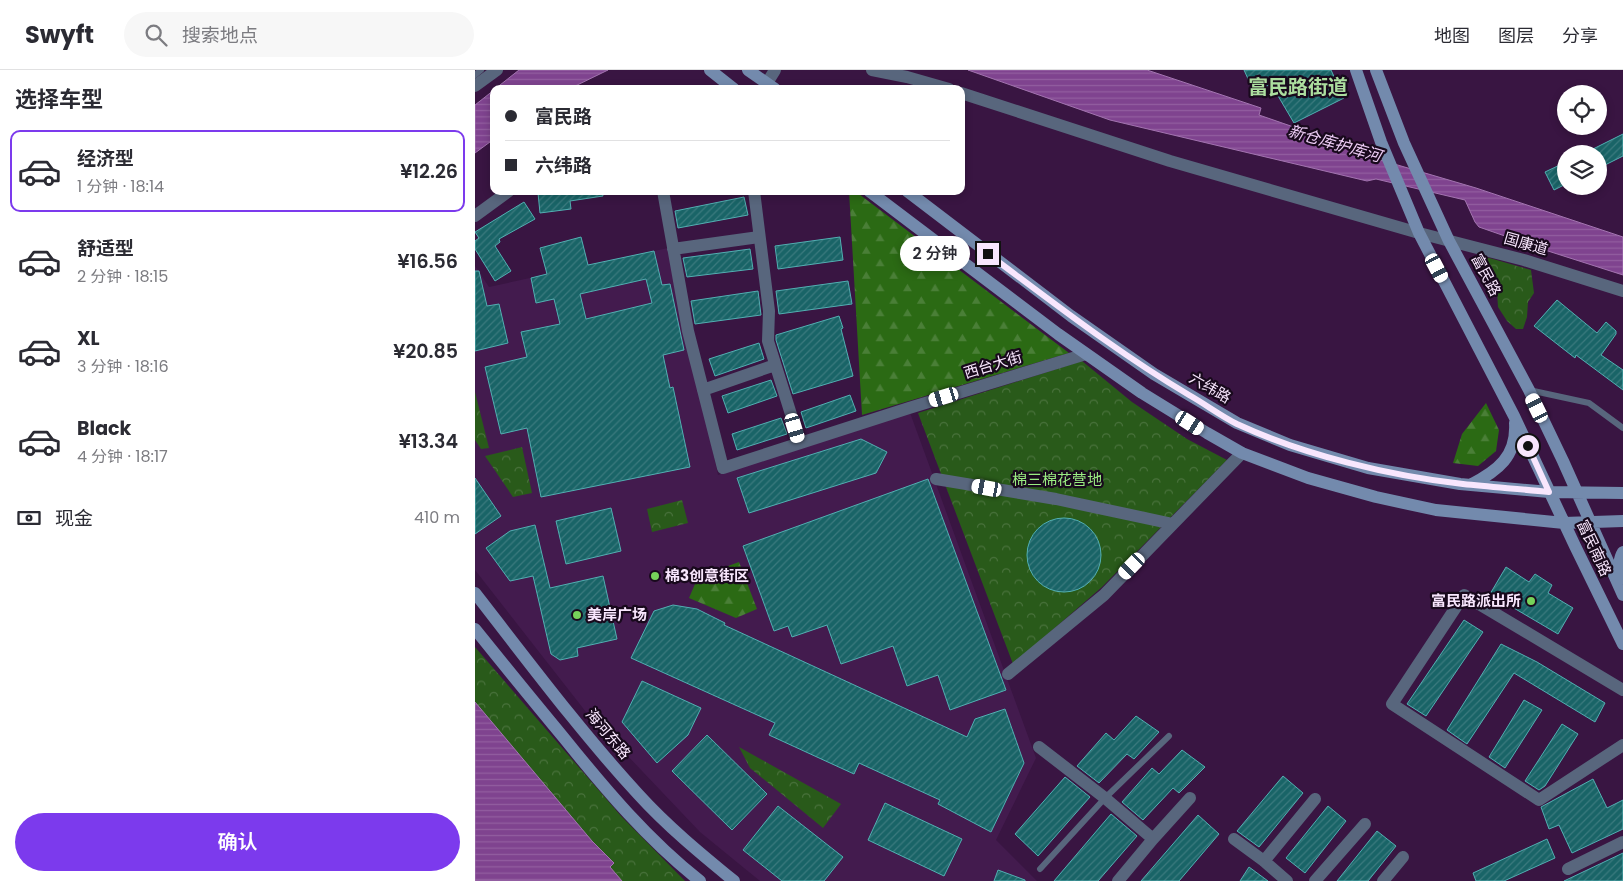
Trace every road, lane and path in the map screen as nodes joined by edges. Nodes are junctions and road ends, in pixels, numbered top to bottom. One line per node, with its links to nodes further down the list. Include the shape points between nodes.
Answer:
1 (481, 70): 9 (lane)
2 (497, 70): 14 (street)
3 (710, 70): 10 (main road)
4 (748, 70): 11 (main road)
5 (775, 70): 12 (street)
6 (872, 70): 13 (street)
7 (1356, 70): 22 (main road, via 1381,142)
8 (1376, 70): 24 (main road, 富民路, via 1404,143)
9 (475, 75)
10 (729, 85)
11 (767, 85)
12 (771, 85)
13 (935, 85)
14 (475, 86)
15 (965, 94): 22 (street, 国康道, via 1171,161)
16 (504, 195): 21 (street)
17 (664, 195): 25 (street)
18 (754, 195): 23 (street)
19 (874, 195): 27 (main road)
20 (912, 195): 36 (main road, 六纬路, via 1071,316 1154,374 1237,423 1290,445 1368,468)
21 (475, 216)
22 (1419, 233): 24 (street, 国康道); 31 (main road)
23 (759, 237): 25 (street); 28 (street, via 769,311 768,341)
24 (1449, 241): 26 (street, 国康道); 30 (main road, 富民路)
25 (673, 249): 29 (street)
26 (1623, 291)
27 (1086, 354): 33 (street, 西台大街); 34 (main road, via 1142,393)
28 (775, 366): 29 (street); 33 (street)
29 (703, 390): 33 (street, 西台大街, via 723,468)
30 (1529, 390): 32 (lane, via 1589,403); 38 (main road, 富民路)
31 (1514, 416): 36 (main road, via 1515,437 1511,451 1494,471); 37 (main road)
32 (1623, 428)
33 (800, 443)
34 (1242, 453): 42 (main road, via 1308,478 1376,497 1436,510); 43 (street)
35 (936, 479): 43 (street)
36 (1470, 485): 37 (main road, 六纬路)
37 (1549, 492): 38 (main road, 六纬路); 42 (main road, 富民南路)
38 (1577, 492): 39 (main road); 41 (main road, 富民路)
39 (1623, 493)
40 (1623, 521): 41 (main road)
41 (1591, 522): 42 (main road); 45 (main road, 富民路)
42 (1564, 523): 48 (main road, 富民南路)
43 (1173, 524): 49 (street, via 1104,595)
44 (1623, 552): 45 (main road, via 1619,566)
45 (1621, 591)
46 (475, 593): 66 (main road, 海河东路, via 558,700 639,795 700,854)
47 (475, 628): 65 (main road, via 621,806)
48 (1623, 644)
49 (1008, 674)
50 (1623, 690): 52 (street, via 1463,595 1392,704 1539,800)
51 (1169, 736): 54 (lane)
52 (1623, 745)
53 (1039, 747): 54 (street)
54 (1105, 798): 58 (street); 63 (lane)
55 (1190, 798): 58 (street)
56 (1315, 799): 62 (street)
57 (1365, 824): 69 (street)
58 (1153, 839): 67 (street)
59 (1234, 839): 62 (street)
60 (1623, 842): 64 (street)
61 (1403, 857): 70 (street)
62 (1264, 861): 68 (street)
63 (1040, 869)
64 (1568, 870)
65 (700, 881)
66 (734, 881)
67 (1118, 881)
68 (1287, 881)
69 (1315, 881)
70 (1383, 881)

